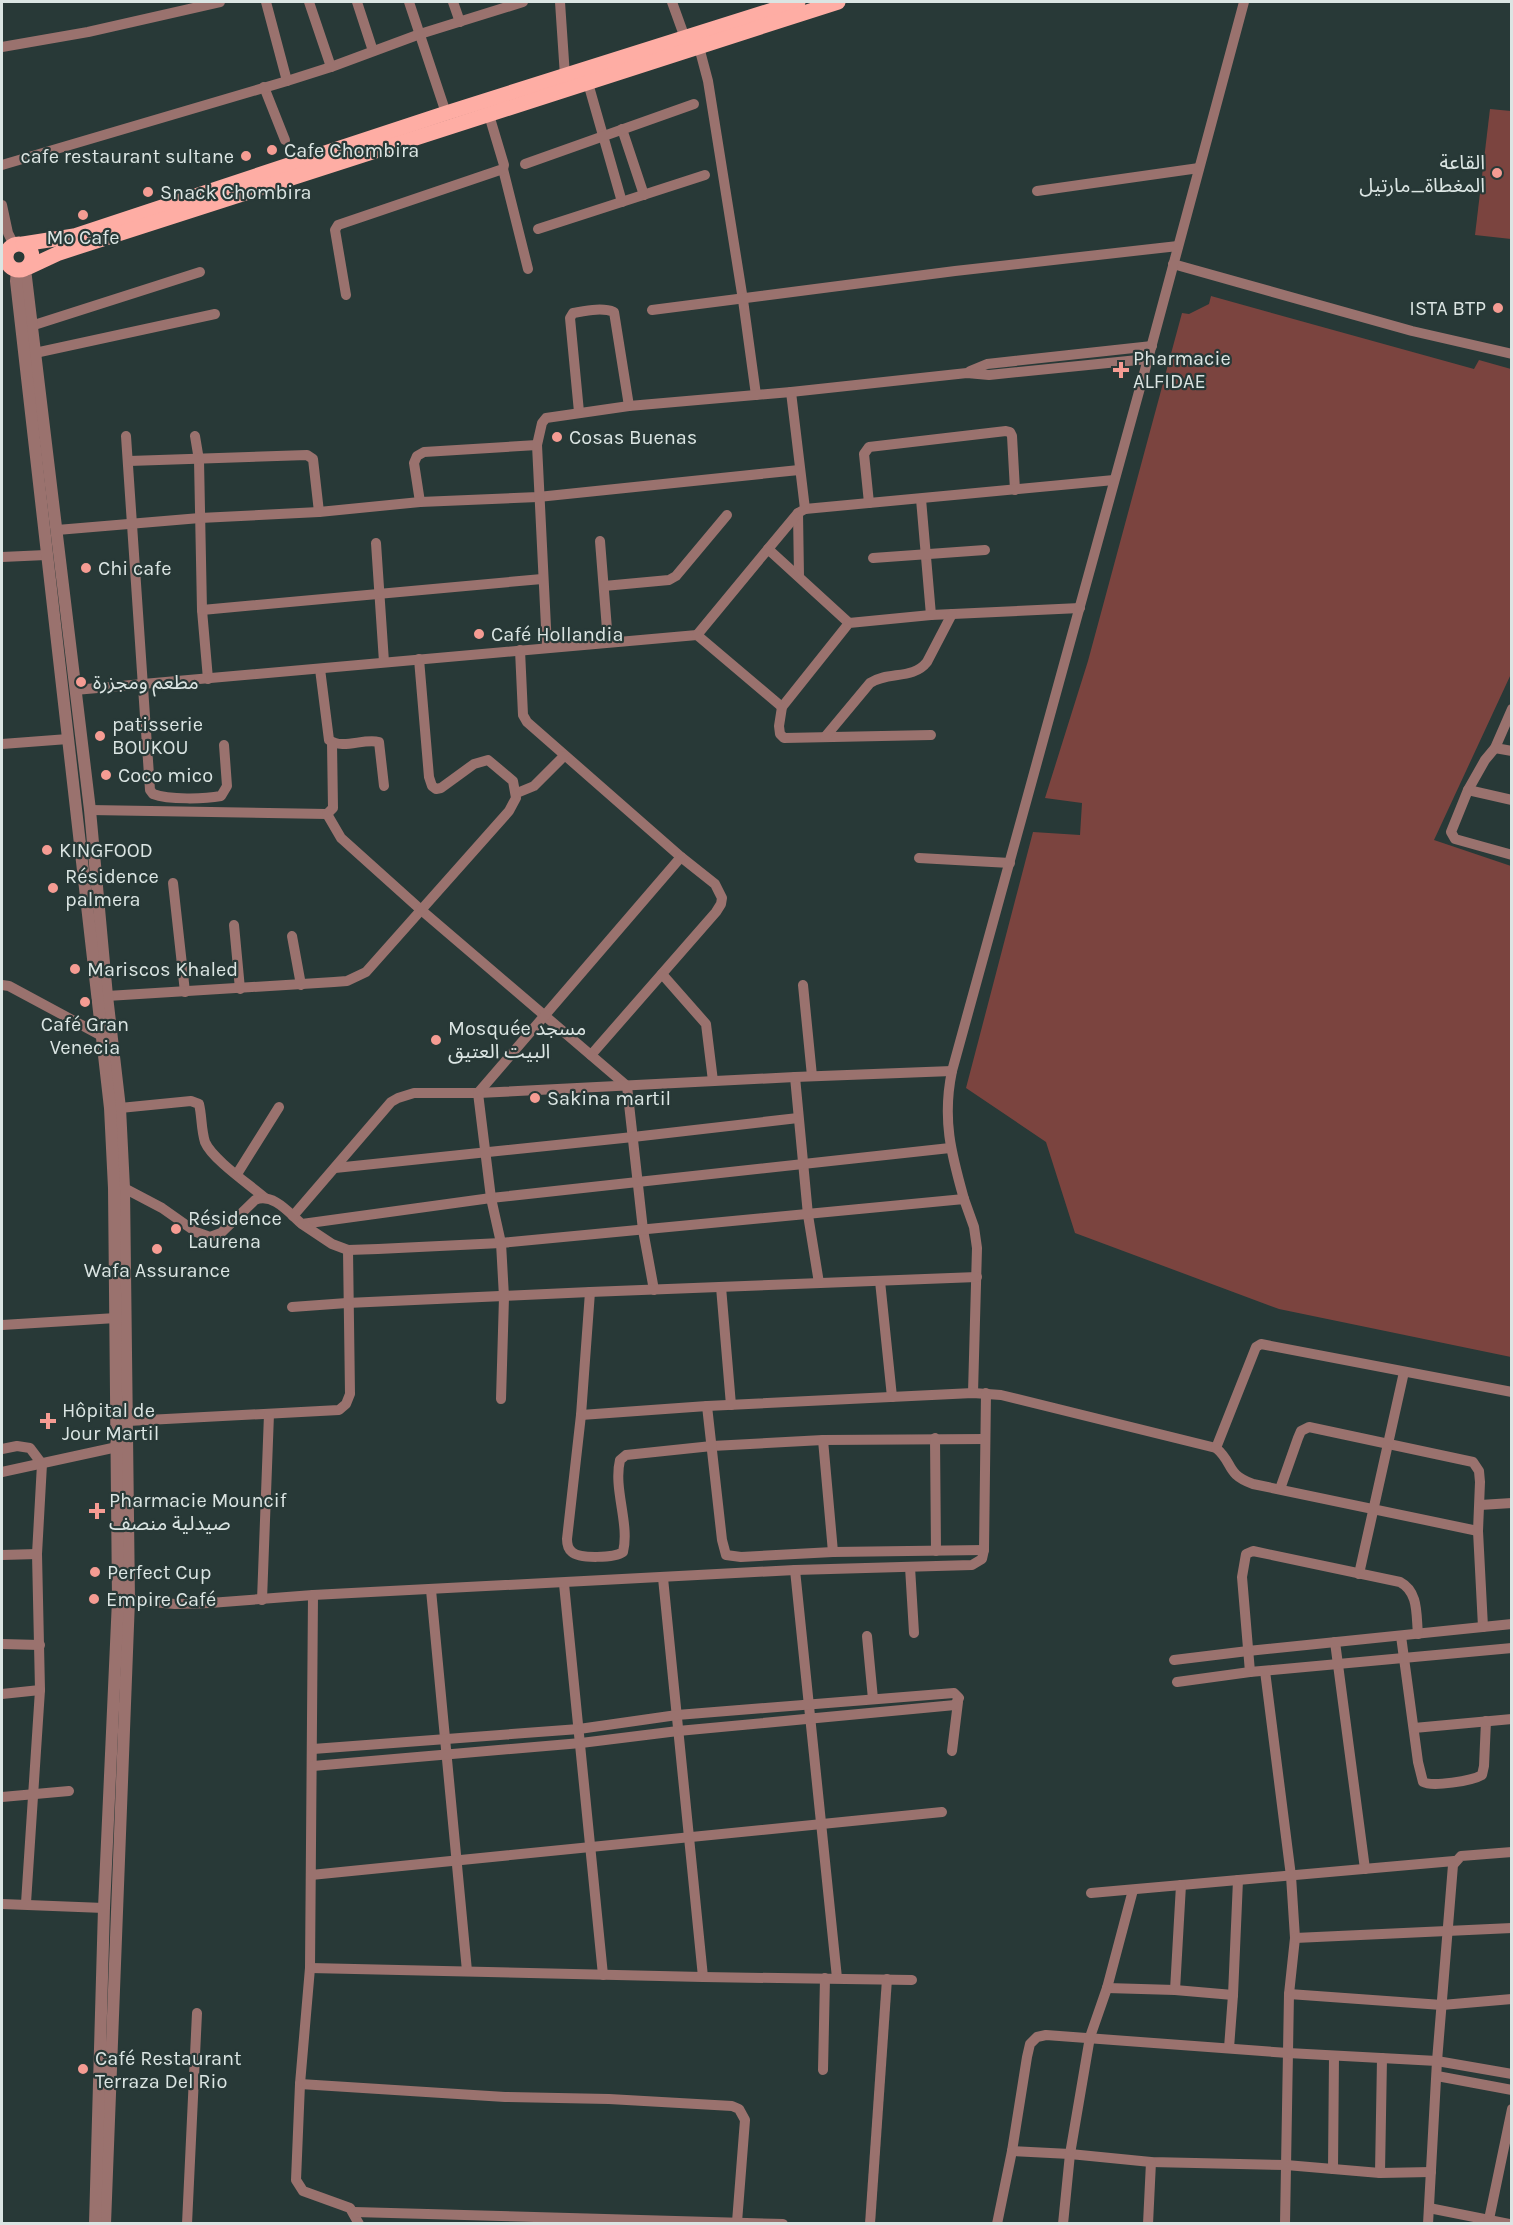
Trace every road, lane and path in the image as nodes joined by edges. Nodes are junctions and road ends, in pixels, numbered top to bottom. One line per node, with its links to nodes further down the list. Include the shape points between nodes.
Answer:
1 (220, 2): 17 (street)
2 (266, 2): 21 (street)
3 (309, 2): 19 (street)
4 (357, 2): 18 (street)
5 (409, 2): 14 (street)
6 (453, 2): 13 (street)
7 (523, 2): 13 (street)
8 (560, 2): 20 (street)
9 (672, 2): 15 (street)
10 (798, 2): 15 (main road)
11 (838, 2): 16 (main road)
12 (1244, 2): 32 (street)
13 (460, 22): 14 (street)
14 (420, 34): 18 (street); 25 (street)
15 (685, 38): 20 (main road)
16 (699, 46): 22 (main road); 47 (street)
17 (2, 47)
18 (372, 51): 19 (street)
19 (331, 67): 21 (street)
20 (565, 76): 25 (main road)
21 (287, 81): 23 (street)
22 (588, 83): 26 (main road); 28 (street)
23 (264, 87): 29 (street); 31 (street)
24 (693, 104): 27 (street)
25 (446, 113): 41 (main road, via 74,236)
26 (489, 115): 33 (street); 44 (main road, via 59,253)
27 (622, 129): 28 (street); 36 (street)
28 (604, 136): 30 (street); 37 (street)
29 (285, 140)
30 (525, 164)
31 (2, 165)
32 (1199, 168): 35 (street); 40 (street)
33 (503, 169): 43 (street); 46 (street, via 338,225)
34 (705, 175): 36 (street)
35 (1037, 191)
36 (644, 195): 37 (street)
37 (622, 202): 39 (street)
38 (2, 205): 41 (street)
39 (537, 229)
40 (1178, 246): 42 (street); 47 (street)
41 (12, 248): 44 (main road, via 7,262); 44 (main road, via 32,254 33,259)
42 (1173, 264): 51 (street); 53 (street, via 1412,331)
43 (528, 269)
44 (18, 270): 50 (street); 82 (street)
45 (200, 272): 50 (street)
46 (346, 295)
47 (743, 300): 48 (street); 57 (street)
48 (652, 310)
49 (215, 314): 52 (street)
50 (31, 326): 52 (street)
51 (1152, 346): 54 (street); 55 (street, via 987,364)
52 (35, 353): 77 (street)
53 (1512, 354)
54 (1148, 359): 55 (street, via 989,375); 66 (street)
55 (967, 373): 56 (street)
56 (791, 392): 57 (street); 65 (street)
57 (756, 395): 58 (street)
58 (628, 406): 59 (street); 59 (street, via 614,312 591,310 573,313 570,323)
59 (579, 412): 62 (street, via 546,418)
60 (126, 436): 64 (street)
61 (195, 436): 63 (street)
62 (537, 445): 68 (street); 70 (street, via 423,453 414,463)
63 (199, 460): 64 (street); 73 (street, via 307,455 313,459); 75 (street)
64 (129, 461): 76 (street)
65 (799, 470): 68 (street); 72 (street)
66 (1114, 480): 67 (street); 90 (street)
67 (1015, 490): 69 (street); 71 (street, via 1012,436 1006,431 869,447 864,454)
68 (538, 497): 70 (street); 87 (street)
69 (921, 499): 71 (street); 83 (street)
70 (420, 502): 73 (street)
71 (869, 503): 72 (street)
72 (801, 511): 80 (street); 86 (street)
73 (320, 512): 75 (street)
74 (727, 515): 88 (street, via 669,580)
75 (200, 518): 76 (street); 91 (street)
76 (132, 524): 77 (street); 103 (street)
77 (57, 530): 104 (street)
78 (600, 541): 88 (street)
79 (376, 543): 89 (street)
80 (768, 549): 86 (street); 95 (street)
81 (985, 550): 83 (street)
82 (46, 555): 84 (street); 109 (street)
83 (926, 555): 85 (street); 93 (street)
84 (2, 557)
85 (873, 558)
86 (799, 576): 94 (street)
87 (542, 579): 89 (street); 97 (street)
88 (603, 585): 96 (street)
89 (381, 594): 91 (street); 100 (street)
90 (1080, 608): 92 (street); 125 (street)
91 (202, 610): 102 (street)
92 (952, 614): 93 (street); 108 (street, via 922,669 877,678)
93 (931, 615): 94 (street)
94 (849, 622): 105 (street)
95 (697, 635): 96 (street); 105 (street)
96 (608, 642): 97 (street)
97 (547, 647): 98 (street)
98 (520, 650): 99 (street); 115 (street, via 524,715 533,729)
99 (418, 659): 100 (street); 118 (street, via 432,786 441,788 474,764 488,760 513,782)
100 (384, 662): 101 (street)
101 (320, 669): 102 (street); 110 (street, via 325,722)
102 (208, 679): 103 (street)
103 (142, 684): 104 (street); 112 (street, via 153,794 221,796 227,786)
104 (75, 690): 120 (street)
105 (782, 707): 108 (street, via 779,726 784,738)
106 (1512, 709): 113 (street)
107 (931, 735): 108 (street)
108 (825, 737)
109 (68, 739): 111 (street); 138 (street)
110 (332, 743): 116 (street, via 379,742); 121 (street, via 334,798 333,808)
111 (2, 744)
112 (224, 745)
113 (1496, 748): 114 (street); 117 (street)
114 (1512, 751)
115 (564, 756): 118 (street, via 534,786); 123 (street)
116 (384, 786)
117 (1468, 790): 119 (street); 122 (street, via 1451,832 1455,839)
118 (517, 794): 127 (street, via 508,811)
119 (1512, 800)
120 (90, 810): 121 (street); 136 (street)
121 (327, 814): 127 (street, via 341,838)
122 (1512, 855)
123 (681, 857): 130 (street, via 715,884 722,894 721,904); 137 (street)
124 (919, 858): 125 (street)
125 (1010, 863): 140 (street)
126 (173, 882): 135 (street)
127 (420, 909): 132 (street, via 366,972 348,981); 137 (street)
128 (234, 925): 134 (street)
129 (291, 936): 132 (street)
130 (662, 974): 139 (street); 143 (street, via 705,1024)
131 (2, 985): 138 (street)
132 (301, 985): 134 (street)
133 (803, 986): 141 (street)
134 (240, 988): 135 (street)
135 (185, 992): 136 (street)
136 (107, 996): 138 (street)
137 (545, 1016): 139 (street); 145 (street)
138 (107, 1035): 147 (street); 175 (street)
139 (591, 1055): 144 (street)
140 (952, 1071): 141 (street); 150 (street, via 946,1112)
141 (812, 1076): 142 (street)
142 (795, 1077): 143 (street); 148 (street)
143 (713, 1081): 144 (street)
144 (627, 1086): 145 (street); 149 (street)
145 (478, 1093): 151 (street); 153 (street, via 414,1093 398,1098)
146 (279, 1107): 154 (street)
147 (120, 1108): 154 (street, via 191,1101 199,1104 209,1149); 156 (street)
148 (798, 1118): 149 (street); 152 (street)
149 (633, 1137): 151 (street); 155 (street)
150 (950, 1148): 152 (street); 159 (street)
151 (485, 1152): 153 (street); 158 (street)
152 (803, 1165): 155 (street); 160 (street)
153 (335, 1168): 161 (street)
154 (237, 1174): 157 (street)
155 (638, 1182): 158 (street); 163 (street)
156 (124, 1188): 157 (street, via 210,1237 221,1233 255,1200); 187 (street)
157 (265, 1198): 161 (street)
158 (490, 1198): 162 (street); 164 (street)
159 (964, 1199): 160 (street); 166 (street, via 976,1236)
160 (808, 1215): 163 (street); 168 (street)
161 (293, 1216): 162 (street)
162 (302, 1224): 165 (street)
163 (643, 1230): 164 (street); 170 (street)
164 (501, 1243): 165 (street); 172 (street)
165 (348, 1250): 173 (street)
166 (976, 1277): 167 (street); 179 (street)
167 (880, 1281): 168 (street); 181 (street)
168 (819, 1283): 169 (street)
169 (721, 1287): 170 (street); 183 (street)
170 (654, 1290): 171 (street)
171 (590, 1292): 172 (street); 186 (street)
172 (504, 1297): 173 (street); 182 (street)
173 (347, 1303): 174 (street); 185 (street, via 350,1394 346,1404 339,1410)
174 (292, 1307)
175 (116, 1318): 176 (street); 193 (street)
176 (2, 1324)
177 (1404, 1372): 178 (street); 191 (street); 194 (street, via 1258,1345)
178 (1512, 1392)
179 (973, 1393): 180 (street); 181 (street)
180 (986, 1393): 189 (street); 194 (street)
181 (892, 1397): 183 (street)
182 (501, 1399)
183 (731, 1404): 184 (street)
184 (707, 1406): 186 (street); 192 (street)
185 (269, 1414): 187 (street); 216 (street)
186 (580, 1415): 192 (street, via 567,1539 569,1550 579,1556 615,1556 623,1552 618,1473 622,1458 635,1453)
187 (128, 1421): 215 (street)
188 (935, 1438): 189 (street); 190 (street); 204 (street)
189 (985, 1439): 203 (street)
190 (823, 1440): 192 (street); 205 (street)
191 (1388, 1444): 198 (street, via 1315,1427 1304,1428); 200 (street, via 1473,1462 1479,1471); 201 (street)
192 (712, 1446): 205 (street, via 726,1555)
193 (117, 1447): 196 (street); 271 (street, via 118,1600)
194 (1216, 1448): 198 (street, via 1236,1477)
195 (2, 1449): 196 (street, via 30,1448)
196 (42, 1464): 197 (street); 206 (street)
197 (2, 1473)
198 (1280, 1489): 201 (street)
199 (1512, 1503): 200 (street)
200 (1480, 1505): 202 (street)
201 (1374, 1510): 202 (street); 210 (street)
202 (1478, 1531): 218 (street)
203 (984, 1550): 204 (street); 208 (street, via 982,1560 972,1565)
204 (936, 1551): 205 (street)
205 (833, 1552)
206 (37, 1554): 207 (street); 225 (street)
207 (2, 1555)
208 (910, 1567): 209 (street); 219 (street)
209 (795, 1570): 211 (street); 238 (street)
210 (1359, 1574): 220 (street, via 1400,1582 1410,1588); 227 (street, via 1260,1552 1246,1554 1242,1577)
211 (663, 1578): 212 (street); 239 (street)
212 (564, 1584): 213 (street); 244 (street)
213 (431, 1590): 214 (street); 246 (street)
214 (312, 1595): 216 (street); 248 (street)
215 (129, 1600): 216 (street, via 175,1604); 314 (street)
216 (262, 1600)
217 (1512, 1624): 218 (street)
218 (1483, 1627): 220 (street)
219 (914, 1633)
220 (1418, 1634): 222 (street)
221 (867, 1636): 236 (street)
222 (1401, 1636): 223 (street); 228 (street)
223 (1335, 1642): 227 (street); 230 (street)
224 (2, 1644): 225 (street)
225 (40, 1644): 234 (street)
226 (1512, 1648): 228 (street)
227 (1248, 1651): 229 (street); 232 (street)
228 (1405, 1658): 230 (street); 243 (street)
229 (1174, 1660)
230 (1338, 1664): 231 (street); 262 (street)
231 (1265, 1671): 232 (street); 264 (street)
232 (1250, 1672): 233 (street)
233 (1177, 1682)
234 (40, 1690): 235 (street); 253 (street)
235 (2, 1694)
236 (873, 1699): 237 (street, via 954,1693); 238 (street)
237 (958, 1702): 240 (street); 249 (street)
238 (809, 1704): 239 (street); 240 (street)
239 (677, 1715): 244 (street); 245 (street)
240 (810, 1718): 245 (street); 256 (street)
241 (1512, 1719): 242 (street)
242 (1486, 1722): 243 (street); 243 (street, via 1482,1775 1431,1784 1421,1779)
243 (1414, 1728)
244 (579, 1729): 246 (street); 247 (street)
245 (678, 1731): 247 (street); 257 (street)
246 (445, 1740): 248 (street); 250 (street)
247 (580, 1743): 250 (street); 258 (street)
248 (313, 1749): 251 (street)
249 (952, 1751)
250 (447, 1755): 251 (street); 260 (street)
251 (313, 1766): 263 (street)
252 (69, 1791): 253 (street)
253 (35, 1793): 254 (street); 269 (street)
254 (2, 1797)
255 (942, 1812): 256 (street)
256 (821, 1824): 257 (street); 280 (street)
257 (689, 1837): 258 (street); 278 (street)
258 (591, 1847): 260 (street); 277 (street)
259 (1512, 1852): 261 (street, via 1470,1854)
260 (457, 1860): 263 (street); 276 (street)
261 (1454, 1861): 262 (street); 273 (street)
262 (1365, 1869): 264 (street)
263 (311, 1875): 275 (street)
264 (1291, 1876): 265 (street); 274 (street)
265 (1238, 1880): 266 (street); 286 (street)
266 (1181, 1885): 267 (street); 284 (street)
267 (1133, 1890): 268 (street); 283 (street)
268 (1090, 1893)
269 (27, 1903): 270 (street); 271 (street)
270 (2, 1904)
271 (104, 1908): 313 (street)
272 (1512, 1928): 273 (street)
273 (1448, 1930): 274 (street); 288 (street)
274 (1295, 1938): 285 (street)
275 (310, 1968): 276 (street); 299 (street)
276 (468, 1971): 277 (street)
277 (603, 1975): 278 (street)
278 (703, 1977): 279 (street)
279 (825, 1978): 280 (street); 296 (street)
280 (837, 1978): 281 (street)
281 (887, 1979): 282 (street); 318 (street)
282 (912, 1980)
283 (1107, 1988): 284 (street); 290 (street)
284 (1176, 1990): 286 (street)
285 (1289, 1994): 288 (street); 292 (street)
286 (1233, 1995): 291 (street)
287 (1512, 1999): 288 (street)
288 (1442, 2005): 295 (street)
289 (197, 2013): 315 (street)
290 (1090, 2037): 291 (street); 302 (street, via 1046,2035 1030,2044); 303 (street)
291 (1229, 2048): 292 (street)
292 (1288, 2053): 293 (street); 305 (street)
293 (1334, 2056): 294 (street); 306 (street)
294 (1382, 2058): 295 (street); 308 (street)
295 (1437, 2061): 297 (street); 298 (street)
296 (823, 2070)
297 (1512, 2074)
298 (1437, 2076): 300 (street); 307 (street)
299 (300, 2084): 310 (street, via 298,2186); 312 (street, via 732,2106 739,2109 745,2120)
300 (1512, 2090)
301 (1512, 2109): 311 (street)
302 (1012, 2151): 303 (street); 319 (street)
303 (1070, 2154): 304 (street); 320 (street)
304 (1151, 2162): 305 (street); 321 (street)
305 (1286, 2165): 306 (street); 322 (street)
306 (1333, 2169): 308 (street)
307 (1431, 2172): 308 (street); 309 (street)
308 (1380, 2173)
309 (1429, 2208): 311 (street); 323 (street)
310 (354, 2212): 312 (street); 316 (street)
311 (1488, 2221): 324 (street)
312 (737, 2222): 317 (street)
313 (95, 2223)
314 (105, 2223)
315 (187, 2223)
316 (359, 2223)
317 (783, 2223)
318 (870, 2223)
319 (997, 2223)
320 (1063, 2223)
321 (1148, 2223)
322 (1285, 2223)
323 (1428, 2223)
324 (1509, 2223)

